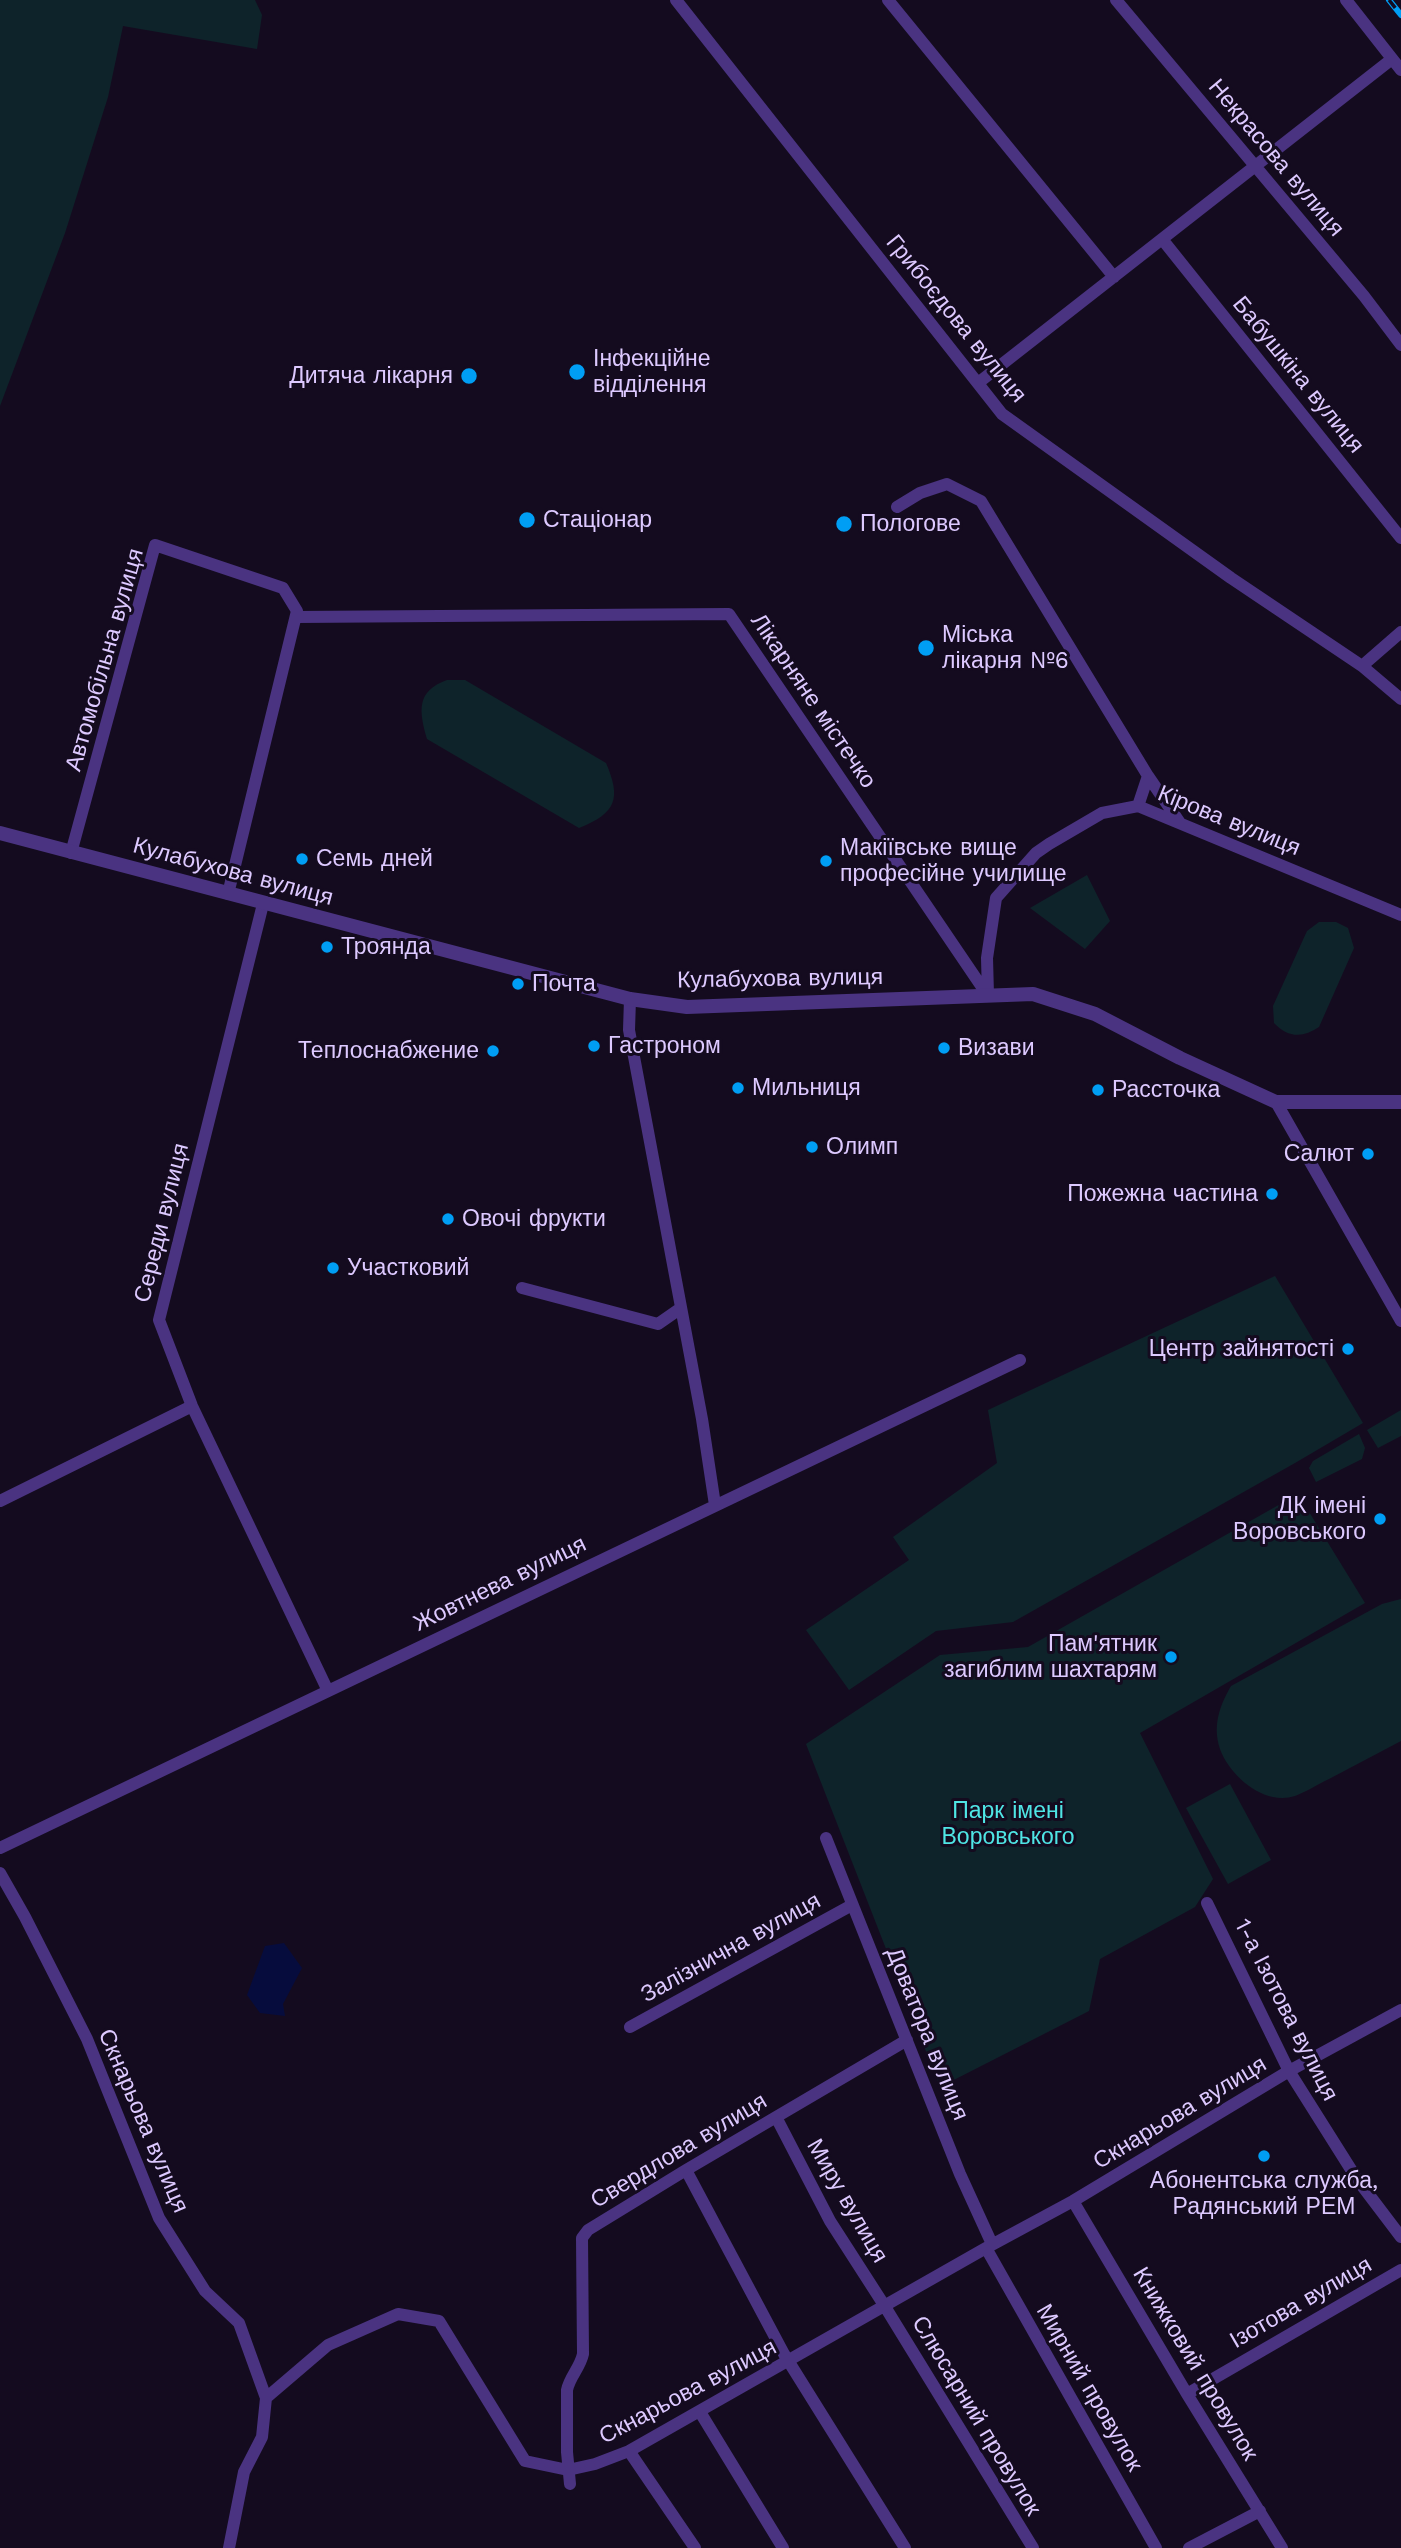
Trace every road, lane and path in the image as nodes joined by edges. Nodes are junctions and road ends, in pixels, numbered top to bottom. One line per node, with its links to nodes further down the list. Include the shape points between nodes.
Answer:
1 (676, 0): 11 (street, Грибоєдова вулиця)
2 (888, 0): 9 (street)
3 (1116, 0): 7 (street, Некрасова вулиця)
4 (1346, 0): 5 (street)
5 (1392, 59): 6 (street); 7 (street)
6 (1401, 70)
7 (1255, 165): 8 (street); 10 (street, Некрасова вулиця)
8 (1162, 239): 9 (street); 13 (street, Бабушкіна вулиця)
9 (1114, 276): 11 (street)
10 (1401, 345)
11 (978, 383): 16 (street, Грибоєдова вулиця, via 1002,414)
12 (897, 507): 18 (street, via 947,484 981,501)
13 (1401, 538)
14 (296, 617): 22 (street, Автомобільна вулиця, via 283,588 155,545); 23 (street); 26 (street, Лікарняне містечко, via 729,614)
15 (1401, 632): 16 (street)
16 (1362, 666): 17 (street, Грибоєдова вулиця)
17 (1401, 699)
18 (1148, 776): 19 (street); 20 (street)
19 (1138, 806): 20 (street, Кірова вулиця); 26 (street, Кірова вулиця, via 1102,813 1049,844 996,898)
20 (1180, 823): 25 (street, Кірова вулиця)
21 (0, 834): 22 (street, Кулабухова вулиця)
22 (71, 853): 23 (street, Кулабухова вулиця)
23 (228, 894): 24 (street, Кулабухова вулиця)
24 (263, 904): 27 (street, Кулабухова вулиця); 34 (street, Середи вулиця, via 159,1321)
25 (1401, 915)
26 (988, 996): 27 (street, Кулабухова вулиця, via 687,1007); 28 (street, Кулабухова вулиця, via 1033,994 1095,1014)
27 (630, 999): 31 (street, via 629,1030)
28 (1276, 1102): 29 (street, Кулабухова вулиця); 32 (street)
29 (1401, 1102)
30 (522, 1288): 31 (street, via 658,1324)
31 (681, 1308): 36 (street)
32 (1401, 1321)
33 (1020, 1360): 36 (street, Жовтнева вулиця)
34 (192, 1406): 35 (street); 37 (street, Середи вулиця)
35 (0, 1501)
36 (715, 1505): 37 (street, Жовтнева вулиця)
37 (328, 1691): 39 (street, Жовтнева вулиця)
38 (826, 1838): 42 (street, Доватора вулиця)
39 (0, 1849)
40 (0, 1873): 56 (street, Скнарьова вулиця, via 87,2039 159,2218 205,2291 239,2323)
41 (1208, 1903): 46 (street, 1-а Ізотова вулиця)
42 (852, 1905): 44 (street, Залізнична вулиця); 45 (street, Доватора вулиця)
43 (1401, 2010): 46 (street, Скнарьова вулиця)
44 (630, 2027)
45 (907, 2040): 47 (street, Свердлова вулиця); 51 (street, Доватора вулиця)
46 (1289, 2071): 49 (street, Скнарьова вулиця); 50 (street, 1-а Ізотова вулиця, via 1357,2179)
47 (776, 2117): 48 (street, Свердлова вулиця); 53 (street, Миру вулиця, via 830,2221)
48 (685, 2170): 54 (street); 59 (street, Свердлова вулиця, via 582,2238 583,2354 567,2390)
49 (1073, 2201): 51 (street, Скнарьова вулиця); 55 (street, Книжковий провулок)
50 (1401, 2237)
51 (989, 2246): 53 (street, Скнарьова вулиця); 67 (street, Мирний провулок)
52 (1401, 2270): 55 (street, Ізотова вулиця)
53 (884, 2305): 54 (street, Скнарьова вулиця); 66 (street, Слюсарний провулок)
54 (789, 2362): 57 (street, Скнарьова вулиця); 65 (street)
55 (1186, 2394): 61 (street, Книжковий провулок)
56 (266, 2399): 59 (street, Скнарьова вулиця, via 328,2345 398,2314 439,2321 525,2461); 62 (street, via 262,2437 243,2472)
57 (699, 2412): 58 (street, Скнарьова вулиця); 64 (street)
58 (629, 2451): 59 (street, Скнарьова вулиця); 63 (street)
59 (568, 2470): 60 (street, Свердлова вулиця)
60 (570, 2484)
61 (1259, 2511): 68 (street); 69 (street, Книжковий провулок)
62 (229, 2548)
63 (695, 2548)
64 (783, 2548)
65 (905, 2548)
66 (1032, 2548)
67 (1156, 2548)
68 (1189, 2548)
69 (1282, 2548)

